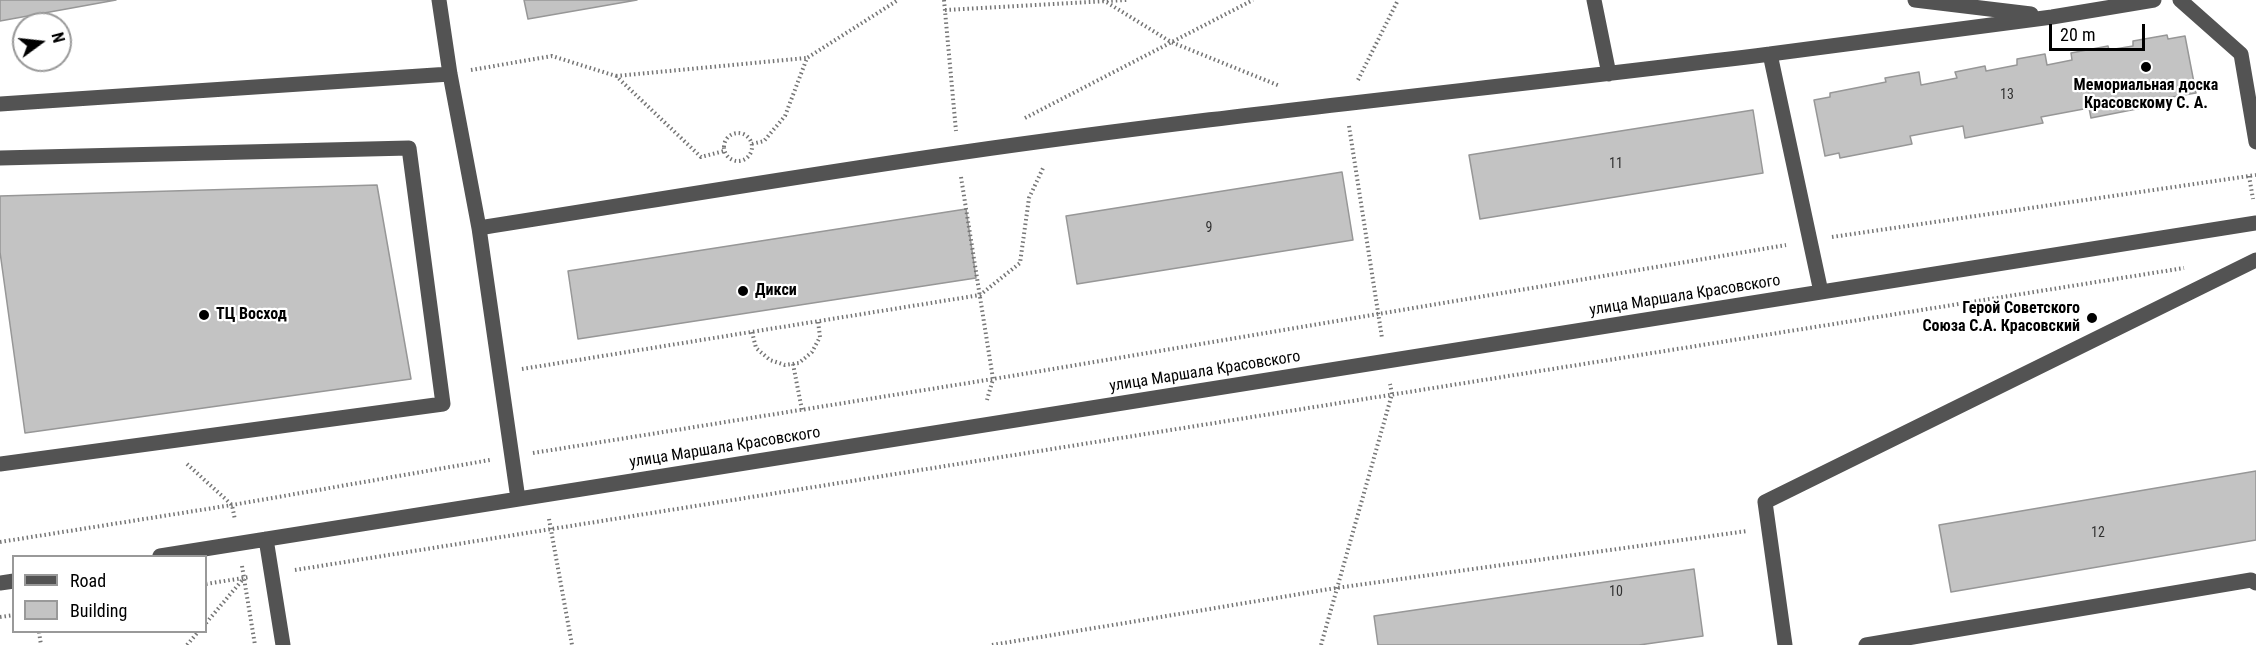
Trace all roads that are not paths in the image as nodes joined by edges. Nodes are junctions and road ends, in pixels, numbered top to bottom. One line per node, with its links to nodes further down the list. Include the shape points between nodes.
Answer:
1 (439, 0): 8 (street)
2 (1594, 0): 9 (street)
3 (1915, 0): 6 (street)
4 (2154, 0): 6 (street)
5 (2180, 0): 11 (street, via 2241,54)
6 (2052, 17): 7 (street)
7 (1770, 54): 9 (street); 16 (street)
8 (450, 74): 10 (street); 14 (street)
9 (1609, 74): 14 (street, via 958,153)
10 (0, 104)
11 (2256, 142)
12 (0, 158): 17 (street, via 409,148 443,404)
13 (2256, 223): 16 (street, улица Маршала Красовского)
14 (479, 228): 18 (street)
15 (2256, 260): 24 (street, via 1765,502)
16 (1821, 292): 18 (street, улица Маршала Красовского)
17 (0, 464)
18 (518, 499): 19 (street, улица Маршала Красовского)
19 (266, 539): 20 (street, улица Маршала Красовского); 23 (street)
20 (167, 555)
21 (2256, 583): 22 (street, via 2251,580)
22 (1944, 638): 25 (street)
23 (283, 645)
24 (1785, 645)
25 (1866, 645)

